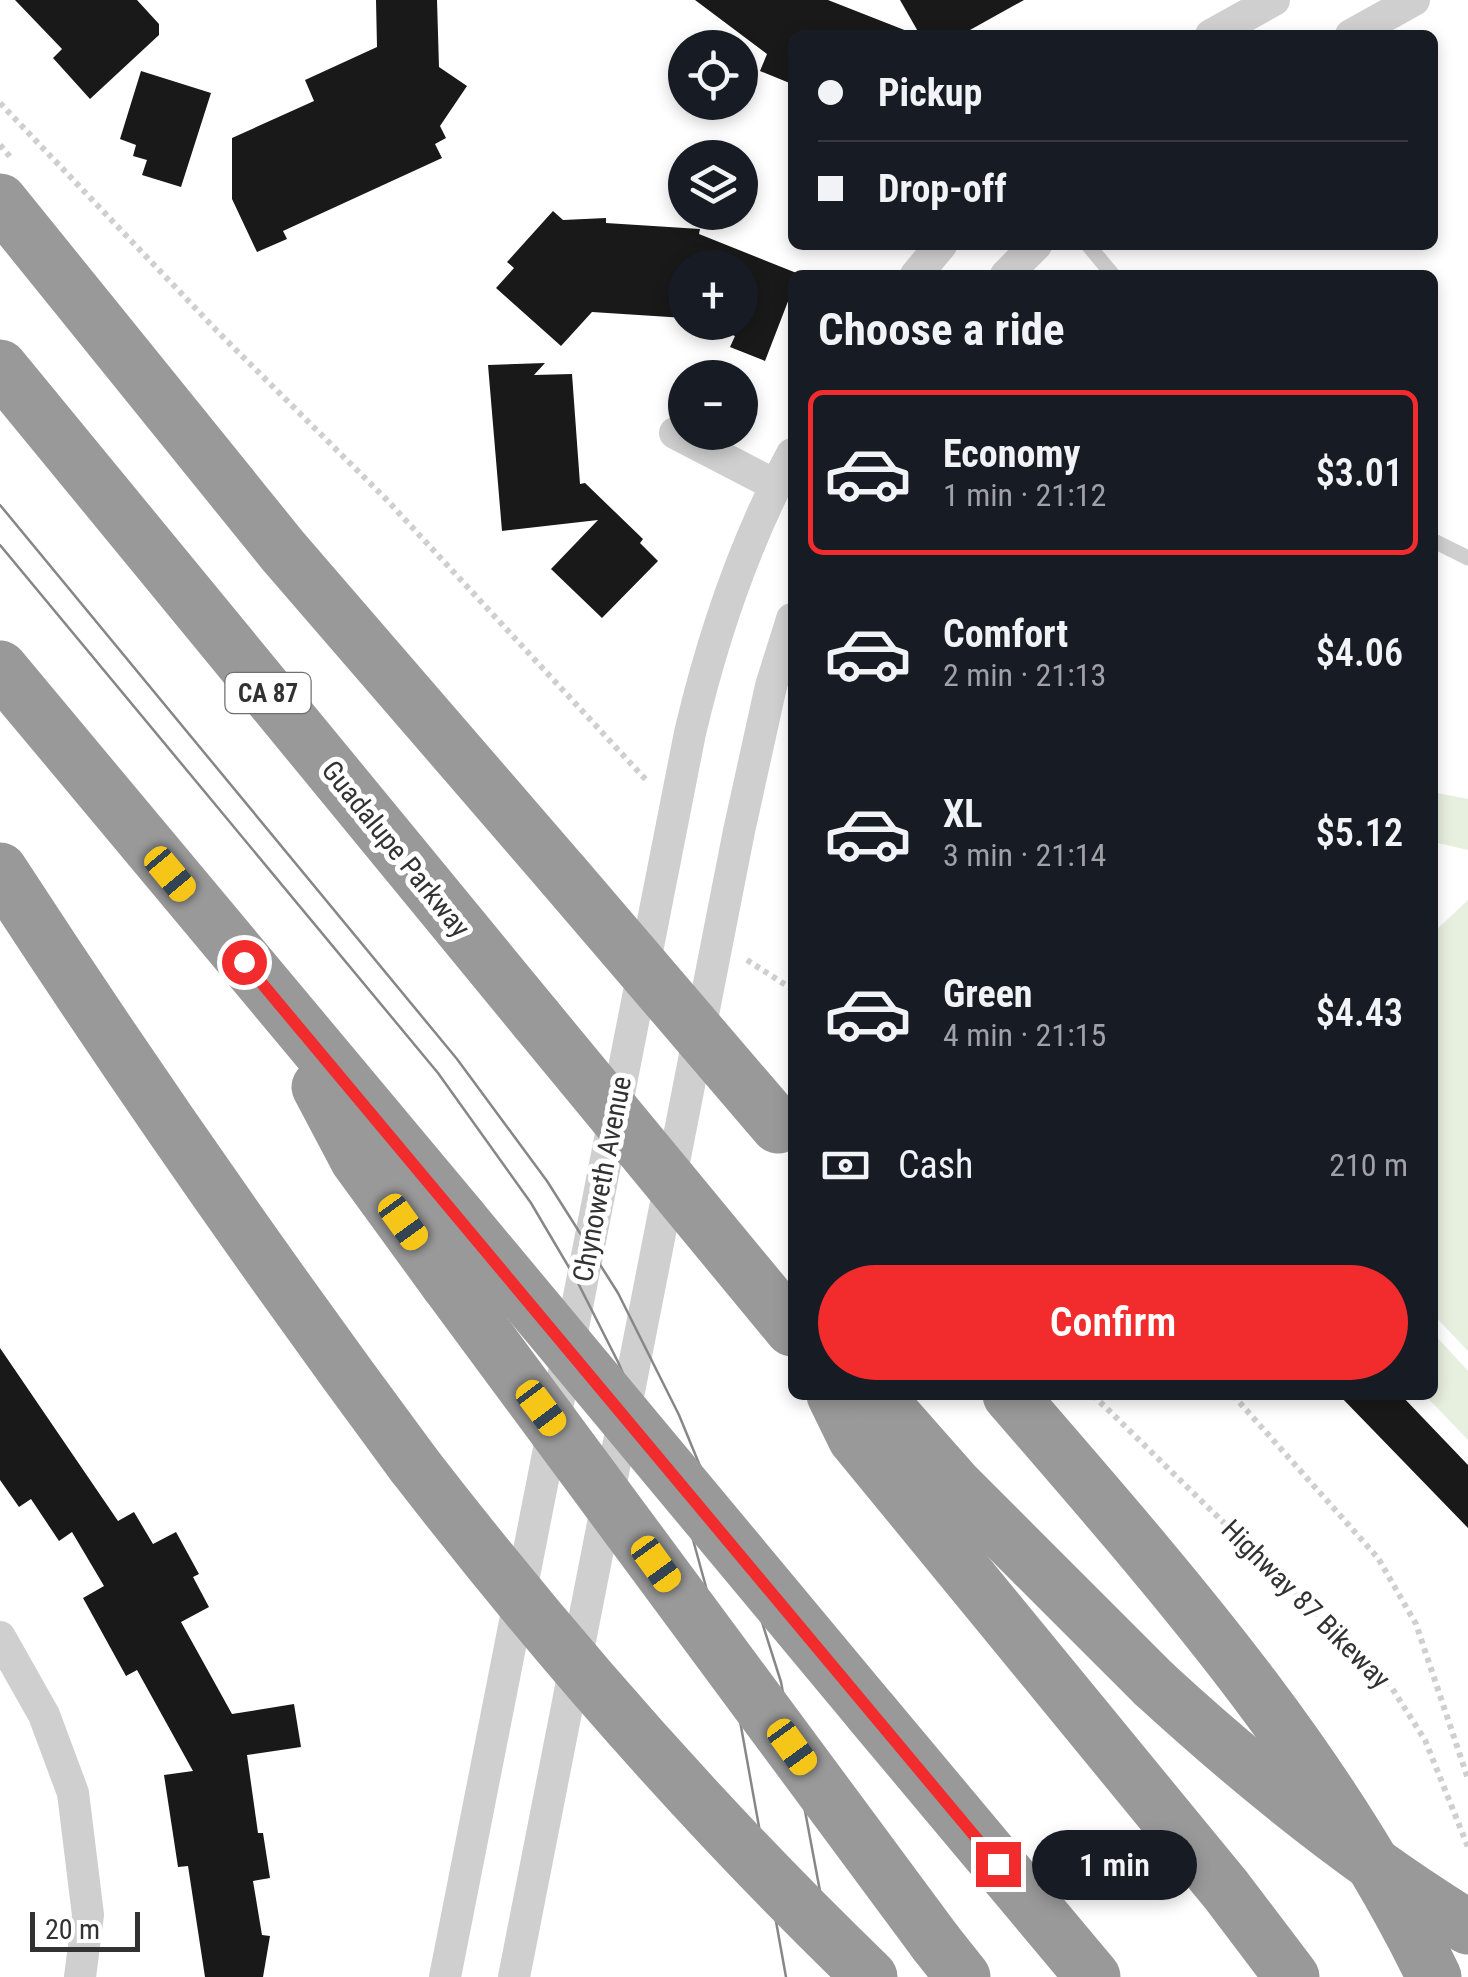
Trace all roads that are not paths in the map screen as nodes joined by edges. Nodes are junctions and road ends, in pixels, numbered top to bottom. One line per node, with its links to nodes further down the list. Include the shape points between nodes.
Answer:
1 (1274, 0): 3 (street)
2 (1414, 0): 4 (street)
3 (1220, 30)
4 (1361, 30)
5 (0, 201): 22 (highway, bridge, via 283,551)
6 (937, 250): 9 (street)
7 (1031, 250): 10 (street)
8 (1092, 250): 11 (lane)
9 (920, 270)
10 (1011, 270)
11 (1109, 270)
12 (0, 367): 23 (highway, Guadalupe Parkway / CA 87, bridge)
13 (707, 450): 15 (street)
14 (788, 462): 15 (street, Chynoweth Avenue)
15 (775, 486): 30 (street, Chynoweth Avenue, via 722,610 702,685)
16 (1438, 543): 17 (lane)
17 (1468, 558)
18 (788, 633): 31 (street, via 754,754)
19 (0, 668): 21 (highway)
20 (0, 870): 32 (highway, bridge, via 283,1288 414,1465 626,1722)
21 (268, 992): 33 (highway, bridge, via 358,1159); 34 (highway, bridge)
22 (785, 1134)
23 (788, 1324)
24 (836, 1400): 35 (highway, via 855,1438)
25 (875, 1400): 28 (highway, bridge, via 1041,1574 1234,1757)
26 (1014, 1400): 36 (highway, via 1268,1703 1346,1818)
27 (0, 1638): 29 (street, via 44,1714 73,1793 88,1915)
28 (1468, 1927)
29 (80, 1977)
30 (446, 1977)
31 (514, 1977)
32 (870, 1977)
33 (963, 1977)
34 (1093, 1977)
35 (1292, 1977)
36 (1434, 1977)

